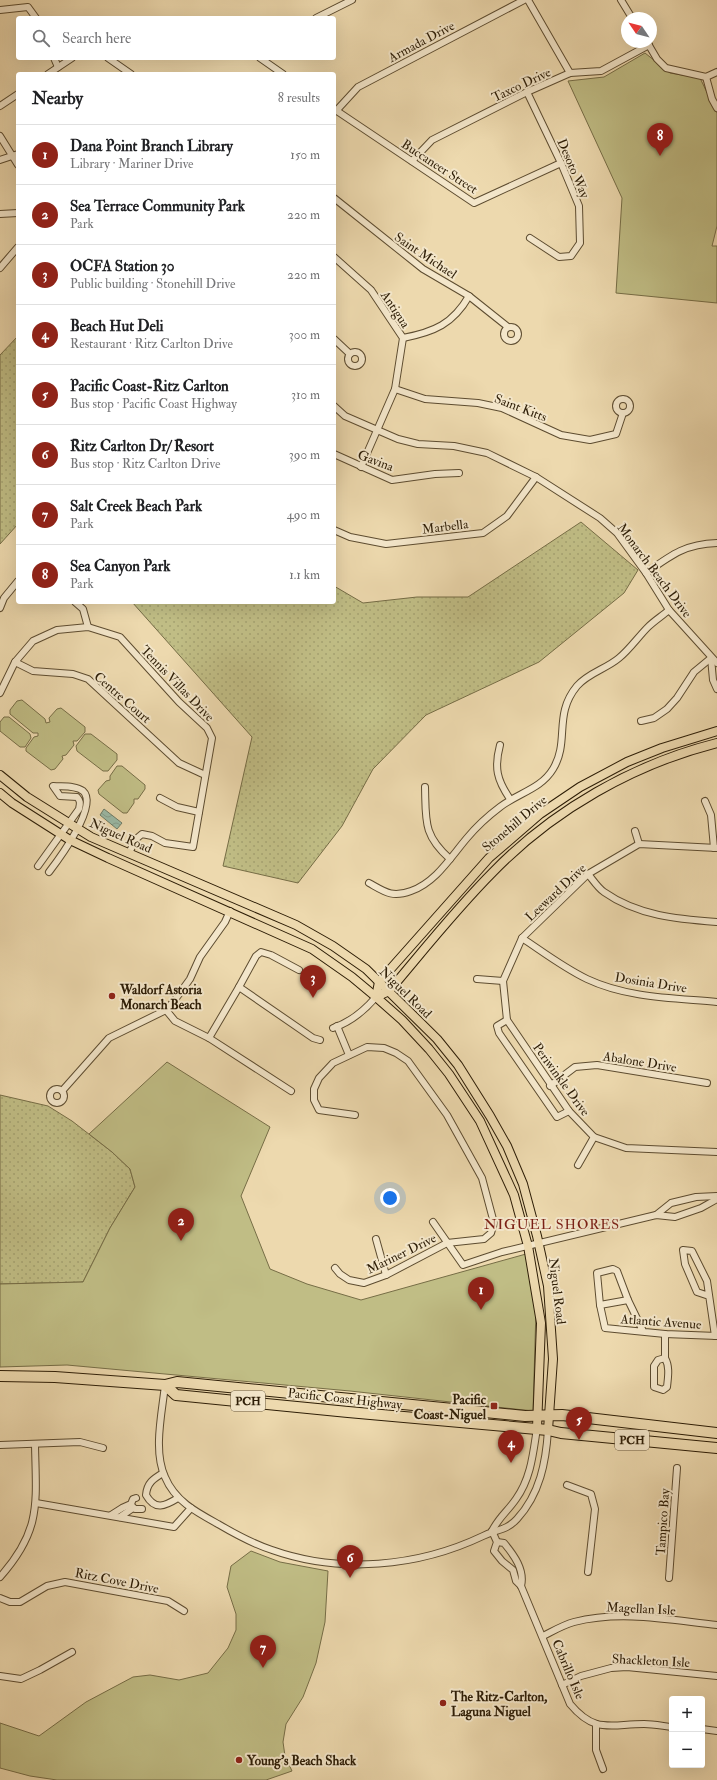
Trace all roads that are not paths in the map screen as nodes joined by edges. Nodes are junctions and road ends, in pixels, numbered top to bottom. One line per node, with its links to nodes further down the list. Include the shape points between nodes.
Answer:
1 (352, 0): 8 (street)
2 (524, 0): 26 (street, Armada Drive, via 358,87)
3 (528, 0): 20 (street)
4 (621, 0): 6 (street)
5 (0, 10): 7 (street, via 28,7)
6 (628, 12)
7 (35, 16)
8 (320, 16)
9 (641, 48): 20 (street, Taxco Drive, via 601,71)
10 (650, 48): 21 (street, via 666,68)
11 (55, 60): 15 (street)
12 (69, 60): 15 (street)
13 (111, 60): 17 (street)
14 (264, 60): 18 (street)
15 (58, 67): 16 (street)
16 (51, 72)
17 (128, 72)
18 (280, 72)
19 (717, 72): 21 (street)
20 (570, 73): 22 (street, Taxco Drive)
21 (706, 77): 25 (street)
22 (527, 92): 32 (street, Taxco Drive, via 432,140); 34 (street, Desoto Way)
23 (16, 95): 24 (street)
24 (0, 106)
25 (717, 108)
26 (336, 109)
27 (336, 111): 32 (street, Buccaneer Street)
28 (0, 136): 30 (street)
29 (16, 155): 30 (street)
30 (12, 157): 31 (street); 33 (street)
31 (0, 160)
32 (412, 161): 34 (street, Buccaneer Street, via 474,203)
33 (16, 162)
34 (561, 163): 38 (street, Desoto Way, via 579,206 580,243 570,256 559,257)
35 (336, 200): 42 (street, Saint Michael, via 423,269)
36 (16, 213): 37 (street)
37 (0, 214)
38 (530, 238)
39 (16, 250): 41 (street)
40 (336, 259): 44 (street, Antigua, via 371,290)
41 (0, 268)
42 (469, 296): 43 (street, Saint Michael); 44 (street, via 461,310 447,323 419,335)
43 (508, 327)
44 (403, 338): 47 (street, Antigua)
45 (336, 341): 46 (street)
46 (350, 354)
47 (395, 388): 49 (street, Saint Kitts, via 425,399 478,403 502,408 561,435 590,440 616,434); 50 (street, Antigua)
48 (336, 408): 50 (street, Monarch Beach Drive, via 345,416)
49 (623, 413)
50 (377, 430): 52 (street, Antigua); 54 (street, Monarch Beach Drive, via 418,444 454,446 487,453)
51 (336, 455): 52 (street, Gavina)
52 (361, 467): 53 (street, Gavina, via 392,480)
53 (459, 473)
54 (536, 477): 55 (street, Marbella, via 507,516 483,532 386,544 350,537); 57 (street, Monarch Beach Drive, via 600,518 617,533)
55 (336, 531)
56 (717, 543): 57 (street, via 702,544 676,552)
57 (646, 573): 61 (street, Monarch Beach Drive)
58 (16, 583): 60 (street, via 4,598)
59 (77, 604): 62 (street, via 83,610)
60 (0, 608)
61 (670, 610): 63 (street, Monarch Beach Drive); 77 (street, via 648,626 618,660 589,675 578,685 568,698 564,710 560,757 553,770 542,783)
62 (88, 626): 64 (street, Tennis Villas Drive, via 56,630 33,641); 73 (street, Tennis Villas Drive, via 120,637 179,702 207,728 212,738)
63 (711, 658): 65 (street, Monarch Beach Drive); 67 (street, via 713,680); 68 (street, via 694,672 667,709 654,718)
64 (15, 662): 66 (street, Tennis Villas Drive); 73 (street, Centre Court, via 33,671 72,674 88,679 179,763)
65 (717, 663)
66 (1, 689)
67 (717, 689)
68 (641, 721)
69 (717, 731): 99 (main road, Stonehill Drive, via 627,762 540,814 489,858)
70 (717, 743): 101 (main road, Stonehill Drive, via 642,769 581,801 531,837 493,871)
71 (500, 745): 77 (street, via 497,771 500,784)
72 (0, 775): 80 (main road, Niguel Road, via 27,797)
73 (205, 775): 79 (street, Tennis Villas Drive)
74 (425, 787): 88 (street, via 429,833 437,847)
75 (0, 793): 83 (main road, Niguel Road)
76 (160, 798): 79 (street, via 177,807)
77 (510, 799): 88 (street, via 483,821)
78 (705, 801): 86 (street, via 711,815)
79 (198, 812): 87 (street, Tennis Villas Drive, via 193,847 165,843 142,834)
80 (69, 824): 81 (main road, Niguel Road); 81 (street, via 79,809 80,800 73,796 60,796 53,786 77,788 85,792 87,810); 83 (street)
81 (77, 828): 84 (street); 87 (main road, Niguel Road, via 91,837)
82 (635, 831): 85 (street)
83 (62, 834): 84 (main road, Niguel Road); 89 (street)
84 (70, 840): 90 (street); 93 (main road, Niguel Road)
85 (639, 844): 86 (street); 91 (street, Leeward Drive)
86 (715, 848)
87 (129, 852): 99 (main road, Niguel Road, via 296,924 366,969)
88 (450, 858): 92 (street, via 436,876 410,892 388,894)
89 (38, 866)
90 (49, 872)
91 (588, 874): 94 (street, via 603,892 658,916); 95 (street, Leeward Drive)
92 (369, 883)
93 (230, 912): 102 (main road, Niguel Road, via 312,949); 104 (street, via 200,957 185,988)
94 (717, 922)
95 (522, 938): 98 (street, Leeward Drive); 103 (street, Dosinia Drive, via 559,964 587,979 615,989 653,996)
96 (299, 970): 100 (street, via 261,952 256,956)
97 (477, 979): 98 (street)
98 (503, 981): 105 (street, Periwinkle Drive)
99 (379, 982): 101 (main road, Niguel Road); 102 (main road)
100 (239, 988): 106 (street); 107 (street, via 313,1038)
101 (389, 991): 102 (main road, Stonehill Drive); 123 (main road, Niguel Road, via 437,1039 458,1065 490,1116 507,1146 523,1184)
102 (376, 997): 108 (street, Stonehill Drive, via 354,1018 335,1027); 124 (main road, Niguel Road, via 429,1049 480,1121 514,1195)
103 (717, 1002)
104 (166, 1010): 106 (street, via 175,1021); 111 (street, via 109,1038)
105 (507, 1020): 110 (street, Periwinkle Drive); 113 (street, via 497,1026 499,1033 534,1086 557,1117)
106 (209, 1038): 112 (street)
107 (320, 1040)
108 (349, 1055): 114 (street, via 333,1063 319,1078 314,1089 314,1100 319,1110); 122 (street, via 367,1047 384,1048 408,1062 447,1115 482,1178 494,1223 491,1233 484,1239)
109 (708, 1083): 110 (street, Abalone Drive, via 597,1065 575,1067)
110 (550, 1086): 113 (street, Periwinkle Drive)
111 (62, 1091)
112 (291, 1091)
113 (569, 1111): 115 (street, Periwinkle Drive)
114 (355, 1115)
115 (594, 1137): 116 (street, Periwinkle Drive, via 626,1148); 117 (street)
116 (717, 1153)
117 (578, 1165)
118 (717, 1198): 119 (street, Mariner Drive, via 701,1208 675,1216); 119 (street, Mariner Drive, via 696,1197 671,1203)
119 (656, 1215): 123 (street, Mariner Drive)
120 (433, 1222): 122 (street)
121 (376, 1239): 126 (street)
122 (447, 1243): 124 (street, Mariner Drive, via 463,1265); 126 (street, Mariner Drive)
123 (539, 1243): 124 (street, Mariner Drive); 137 (main road, Niguel Road, via 548,1286 553,1359)
124 (528, 1246): 136 (main road, Niguel Road, via 541,1324)
125 (334, 1268): 126 (street, Mariner Drive, via 349,1280 364,1283)
126 (386, 1275)
127 (709, 1296): 127 (street, via 707,1280 692,1251 683,1250 685,1264 697,1292); 132 (street)
128 (628, 1300): 129 (street); 129 (street, Atlantic Avenue, via 615,1269 597,1273); 130 (street)
129 (600, 1305): 130 (street, Atlantic Avenue, via 605,1328)
130 (643, 1331): 131 (street, Atlantic Avenue)
131 (665, 1334): 132 (street, Atlantic Avenue); 133 (street)
132 (716, 1336)
133 (665, 1358): 133 (street, via 658,1360 654,1366 654,1387 663,1390 667,1387 668,1371)
134 (0, 1376): 135 (highway, Pacific Coast Highway / PCH)
135 (165, 1385): 136 (highway, Pacific Coast Highway / PCH, via 177,1382); 138 (highway, Pacific Coast Highway / PCH, via 176,1394 334,1411); 146 (street, via 159,1451)
136 (537, 1416): 137 (highway, Pacific Coast Highway / PCH); 138 (main road, Niguel Road)
137 (548, 1416): 139 (main road, Niguel Road); 140 (highway, Pacific Coast Highway / PCH, via 562,1415)
138 (536, 1428): 139 (highway, Pacific Coast Highway / PCH); 156 (street, via 527,1482 515,1501 498,1519)
139 (548, 1430): 144 (highway, Pacific Coast Highway / PCH); 156 (street, via 537,1489 517,1519 506,1529)
140 (717, 1433)
141 (35, 1444): 142 (street); 143 (street, via 80,1442); 150 (street)
142 (0, 1445)
143 (103, 1448)
144 (717, 1448)
145 (676, 1468): 163 (street, Tampico Bay)
146 (163, 1473): 148 (street, via 153,1479); 149 (street)
147 (568, 1485): 161 (street, via 591,1494 593,1500)
148 (141, 1496): 151 (street); 152 (street, via 131,1501)
149 (178, 1498): 151 (street, via 163,1506); 153 (street)
150 (36, 1503): 154 (street); 162 (street, via 26,1544)
151 (146, 1505): 152 (street, via 138,1510)
152 (132, 1506): 154 (street, via 122,1508); 155 (street)
153 (191, 1508): 155 (street, via 174,1527); 156 (street, via 233,1533 264,1547 328,1564 365,1565 413,1558 442,1551)
154 (111, 1515): 155 (street)
155 (120, 1517)
156 (492, 1532): 157 (street, Cabrillo Isle)
157 (497, 1542): 158 (street, Cabrillo Isle, via 504,1543); 159 (street, Cabrillo Isle, via 494,1551)
158 (512, 1553): 159 (street); 160 (street, Cabrillo Isle, via 517,1561)
159 (502, 1561): 160 (street, Cabrillo Isle)
160 (515, 1568): 167 (street, Cabrillo Isle, via 516,1581 522,1586)
161 (588, 1572)
162 (0, 1577)
163 (668, 1578)
164 (0, 1598): 165 (street, Ritz Cove Drive, via 20,1602 47,1586 65,1582 168,1601)
165 (184, 1611)
166 (717, 1625): 167 (street, Magellan Isle, via 626,1616 598,1617 572,1623)
167 (543, 1636): 171 (street, Cabrillo Isle)
168 (72, 1652): 169 (street, via 21,1679)
169 (0, 1676)
170 (717, 1676): 171 (street, Shackleton Isle, via 627,1667 611,1668)
171 (562, 1684): 172 (street, Cabrillo Isle, via 570,1704 577,1713)
172 (596, 1724): 173 (street, Cabrillo Isle, via 611,1727 644,1724); 176 (street, via 596,1750)
173 (669, 1726)
174 (705, 1729): 175 (street)
175 (717, 1731)
176 (603, 1769)

